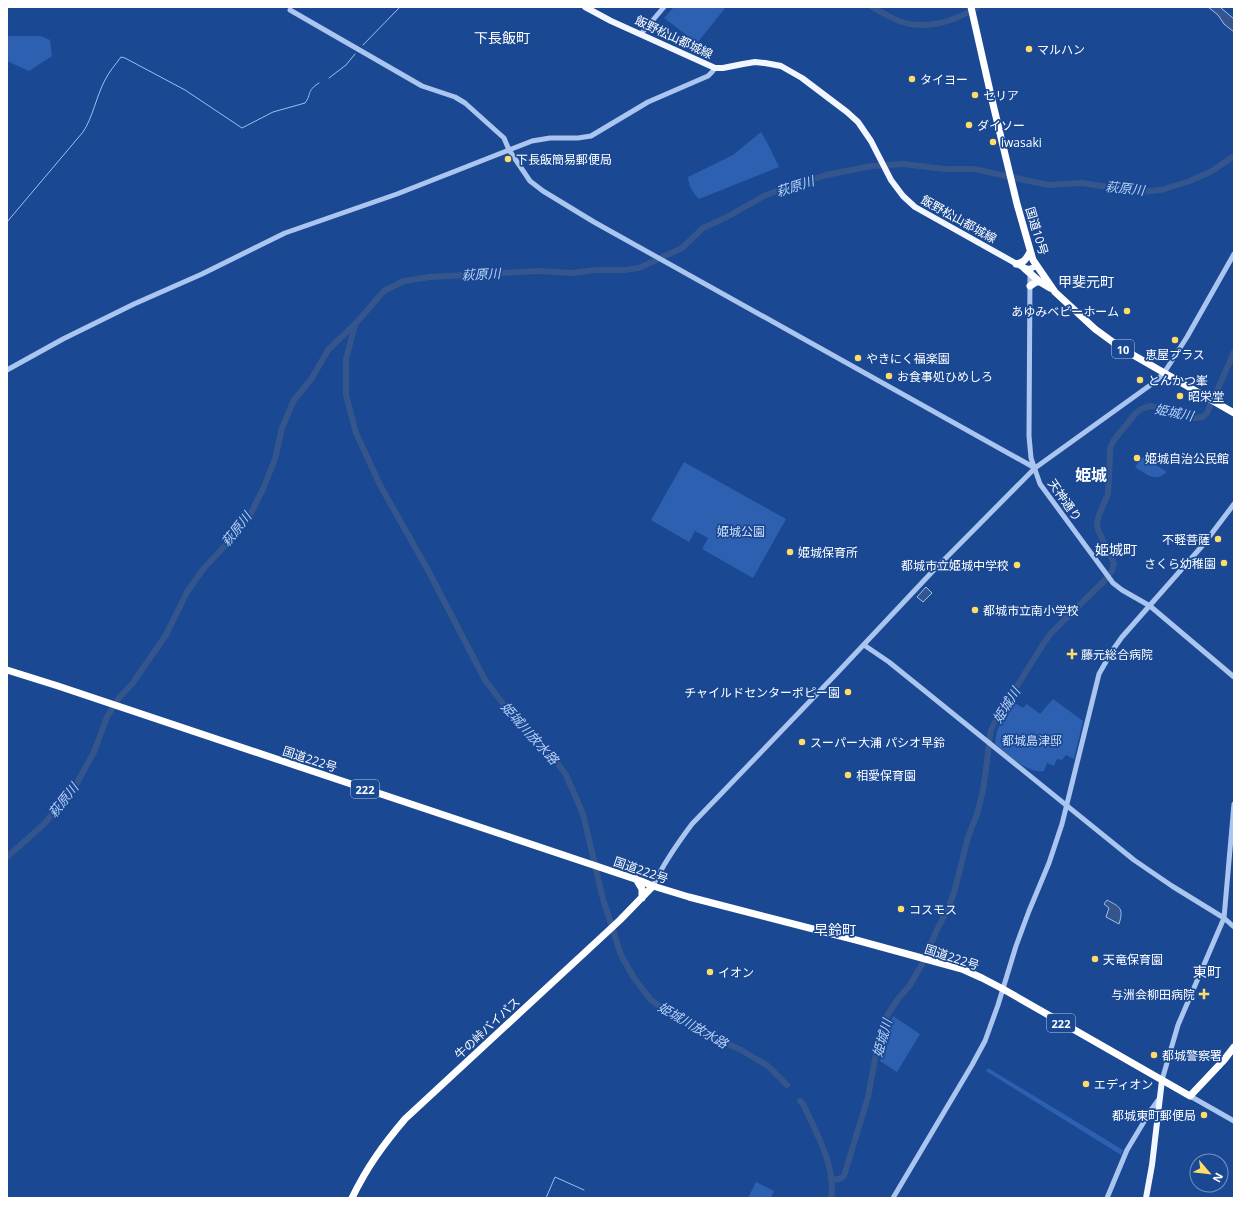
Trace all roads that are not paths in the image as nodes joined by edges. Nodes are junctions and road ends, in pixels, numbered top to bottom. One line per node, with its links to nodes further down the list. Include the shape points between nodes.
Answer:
1 (585, 7): 5 (main road, 飯野松山都城線)
2 (664, 7): 5 (street)
3 (971, 7): 8 (highway, 国道10号 / 10)
4 (290, 10): 7 (street, via 422,86 465,103 504,138)
5 (641, 34): 6 (main road, 飯野松山都城線)
6 (715, 68): 7 (street, via 708,76 648,102 591,136 540,139); 10 (main road, 飯野松山都城線, via 755,62 777,64 802,78 858,122 897,190 911,204)
7 (509, 150): 16 (street, via 285,233 134,304); 19 (street, via 530,181 542,191)
8 (1030, 252): 10 (highway, via 1026,260); 11 (highway, 国道10号 / 10)
9 (1234, 254): 17 (street)
10 (1016, 264): 12 (main road, 飯野松山都城線)
11 (1036, 266): 12 (main road); 15 (highway, 国道10号 / 10)
12 (1027, 271): 13 (highway); 14 (street, 天神通り)
13 (1040, 282): 14 (highway); 15 (highway)
14 (1030, 286): 19 (street, 天神通り, via 1029,436 1031,458)
15 (1055, 292): 17 (highway, 国道10号 / 10, via 1107,338)
16 (7, 370)
17 (1164, 373): 18 (highway, 国道10号 / 10); 19 (street)
18 (1234, 413)
19 (1035, 468): 21 (street, 天神通り, via 1040,484 1108,576 1122,590); 22 (street, via 936,567)
20 (1234, 504): 21 (street, via 1203,545)
21 (1150, 606): 24 (street, 天神通り); 26 (street, via 1115,646 1099,674)
22 (864, 644): 26 (street); 28 (street, via 692,824 659,872)
23 (7, 670): 27 (highway, 国道222号 / 222)
24 (1234, 677)
25 (1234, 804): 30 (street)
26 (1067, 805): 30 (street, via 1143,866); 32 (street, via 1049,863 1024,924)
27 (636, 879): 28 (highway, 国道222号 / 222); 29 (highway, via 642,889)
28 (653, 886): 29 (highway, 牛の峠バイパス); 32 (highway, 国道222号 / 222, via 970,972)
29 (642, 898): 38 (highway, 牛の峠バイパス, via 405,1119 376,1155)
30 (1224, 918): 31 (street); 34 (street, via 1178,1025)
31 (1234, 927)
32 (1003, 989): 34 (highway, 国道222号 / 222); 39 (street, via 980,1051)
33 (1234, 1047): 35 (highway)
34 (1162, 1080): 35 (highway, 国道222号 / 222); 36 (main road)
35 (1190, 1096): 37 (street)
36 (1159, 1099): 40 (street, via 1127,1150); 41 (main road)
37 (1234, 1121)
38 (352, 1198)
39 (893, 1198)
40 (1107, 1198)
41 (1146, 1198)

